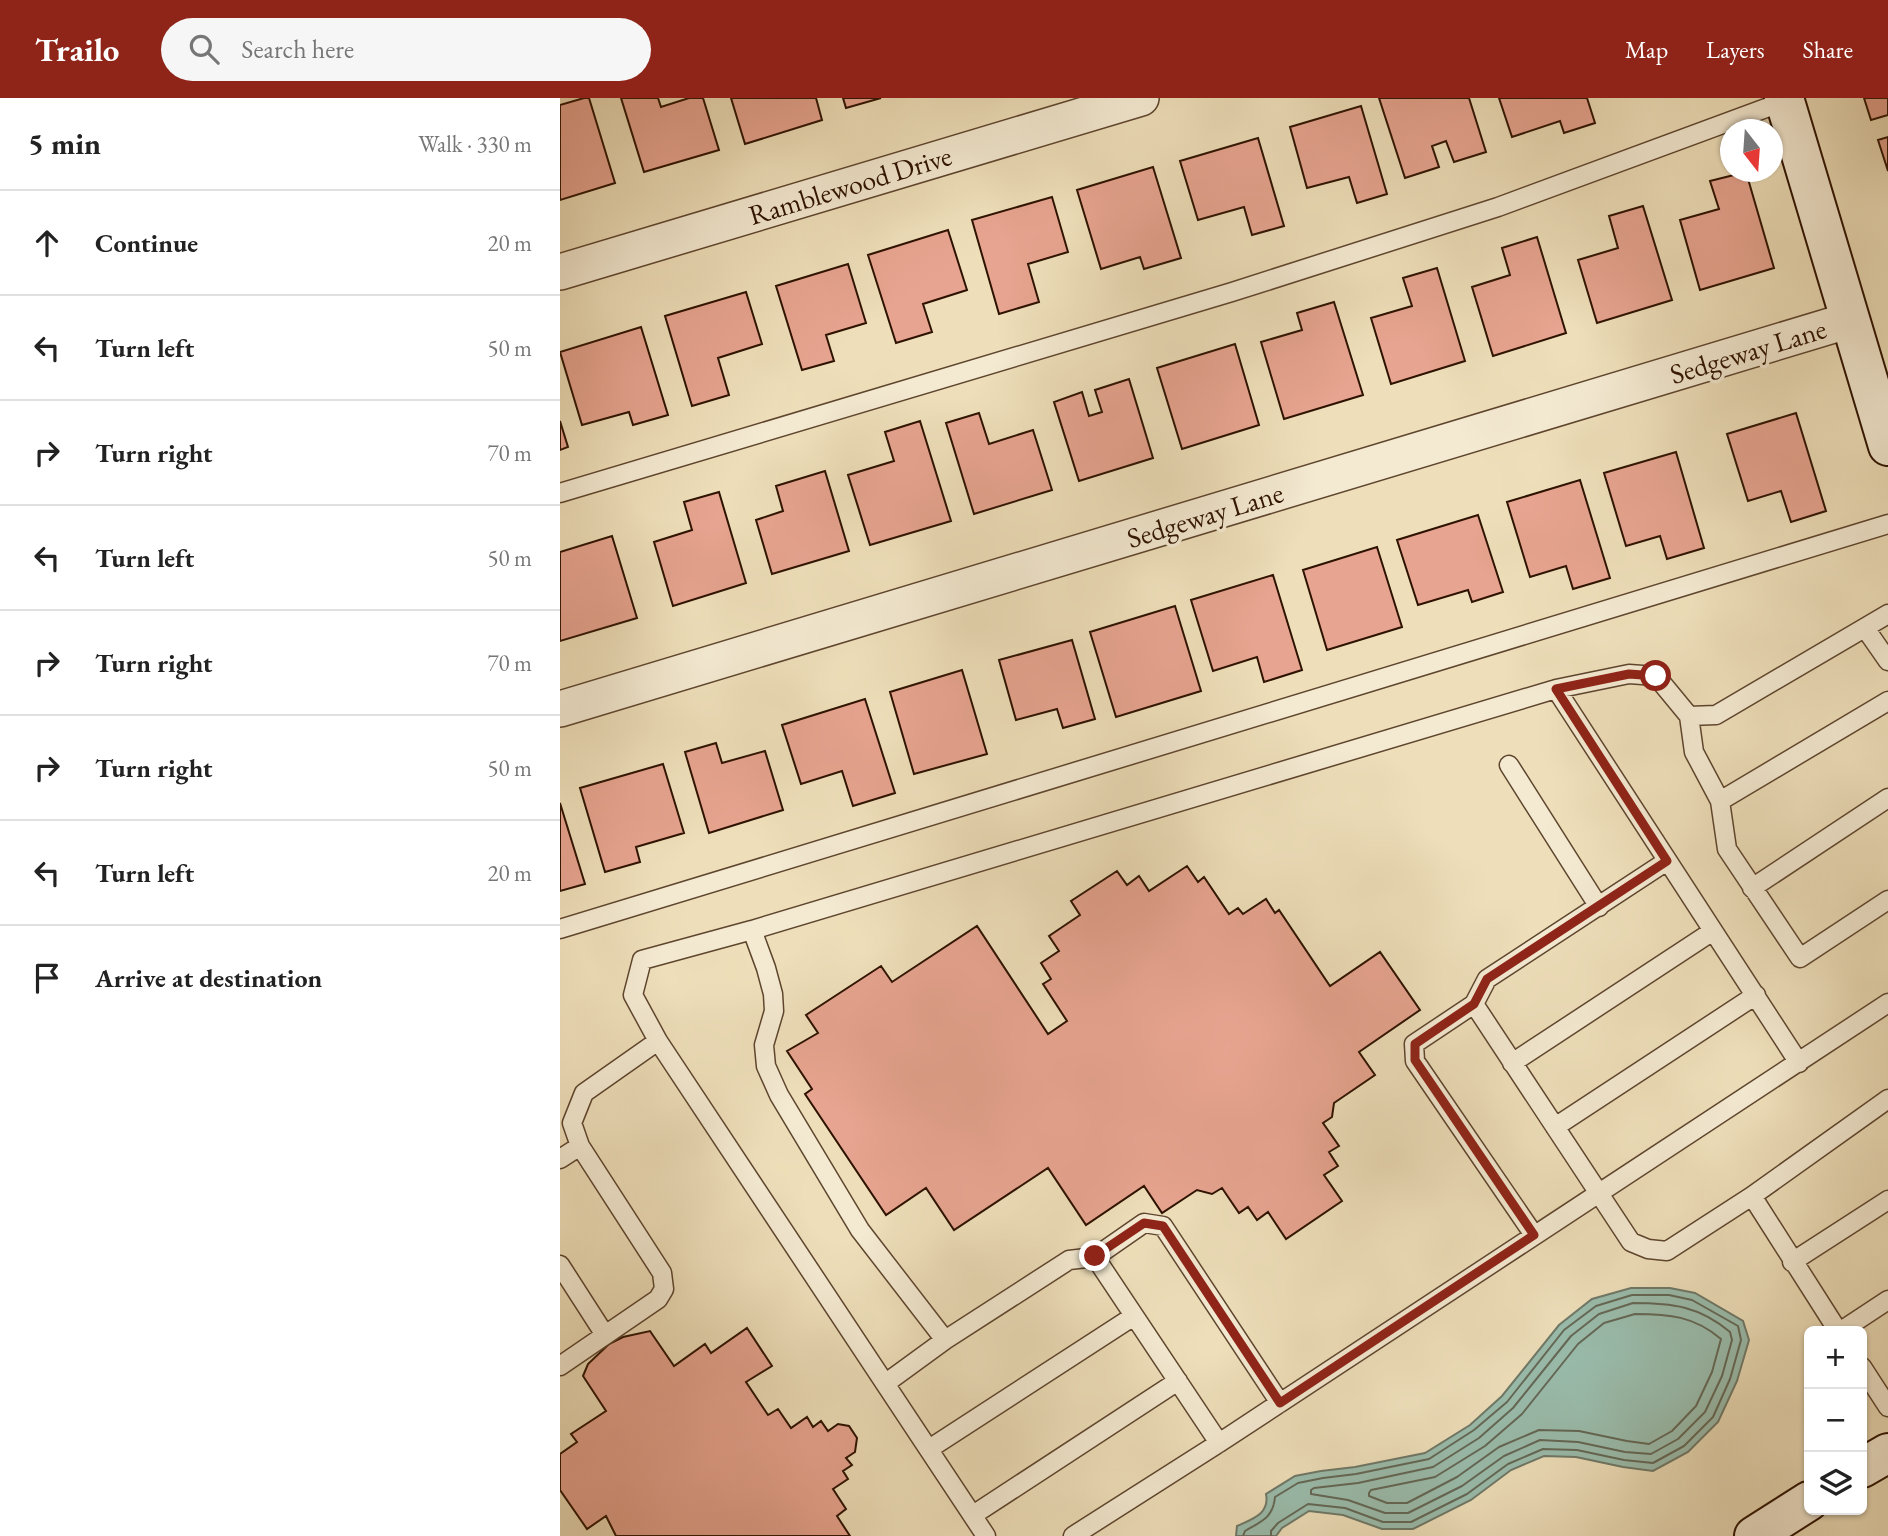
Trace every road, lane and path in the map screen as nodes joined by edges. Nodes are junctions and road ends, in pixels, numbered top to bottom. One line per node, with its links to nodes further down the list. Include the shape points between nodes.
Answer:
1 (1141, 98): 3 (street, Ramblewood Drive)
2 (1784, 99): 4 (street); 6 (lane, via 1498,207 1233,292)
3 (560, 272)
4 (1850, 320): 5 (street); 13 (street, Sedgeway Lane)
5 (1888, 446)
6 (560, 493)
7 (1888, 524): 22 (lane)
8 (1888, 614): 9 (lane)
9 (1865, 628): 10 (lane); 14 (lane, via 1716,715)
10 (1888, 662)
11 (1556, 689): 14 (lane, via 1629,674 1656,676); 18 (lane); 23 (lane)
12 (1888, 701): 17 (lane)
13 (560, 709)
14 (1689, 716): 17 (lane, via 1694,752)
15 (1509, 765): 21 (lane)
16 (1888, 798): 19 (lane)
17 (1720, 801): 19 (lane, via 1727,849)
18 (1667, 861): 21 (lane); 24 (lane)
19 (1752, 888): 20 (lane, via 1800,958)
20 (1888, 900)
21 (1599, 907): 27 (lane, via 1487,979)
22 (560, 929)
23 (752, 930): 28 (lane, via 642,960 633,995); 47 (lane, via 773,994 774,1011 764,1045 766,1066 779,1095 860,1230)
24 (1713, 931): 25 (lane); 29 (lane)
25 (1756, 995): 30 (lane); 32 (lane)
26 (1888, 1003): 30 (lane)
27 (1474, 1004): 29 (lane); 38 (lane, via 1415,1044 1415,1060)
28 (659, 1041): 33 (lane, via 584,1093 572,1123); 51 (lane)
29 (1512, 1063): 32 (lane)
30 (1799, 1063): 35 (lane)
31 (1888, 1099): 36 (lane)
32 (1555, 1127): 35 (lane)
33 (580, 1146): 34 (lane); 46 (lane, via 662,1273 664,1289 659,1299)
34 (560, 1159)
35 (1598, 1193): 36 (lane, via 1631,1242 1667,1251); 38 (lane)
36 (1752, 1196): 40 (lane)
37 (1888, 1200): 40 (lane)
38 (1534, 1235): 52 (lane)
39 (1095, 1256): 43 (lane); 47 (lane, via 1069,1260); 52 (lane, via 1144,1223 1163,1226)
40 (1792, 1262): 44 (lane)
41 (560, 1265): 46 (lane)
42 (1888, 1300): 45 (lane)
43 (1134, 1316): 50 (lane); 55 (lane)
44 (1837, 1326)
45 (1848, 1326)
46 (606, 1335): 48 (lane)
47 (945, 1340): 51 (lane)
48 (560, 1366)
49 (1867, 1375): 53 (lane)
50 (1178, 1381): 54 (lane); 59 (lane)
51 (886, 1383): 55 (lane)
52 (1280, 1403): 54 (lane)
53 (1888, 1407)
54 (1219, 1443): 61 (lane)
55 (929, 1449): 59 (lane)
56 (1888, 1453): 57 (street)
57 (1867, 1465)
58 (1804, 1504): 62 (street)
59 (972, 1515): 60 (lane)
60 (986, 1536)
61 (1073, 1536)
62 (1754, 1536)

